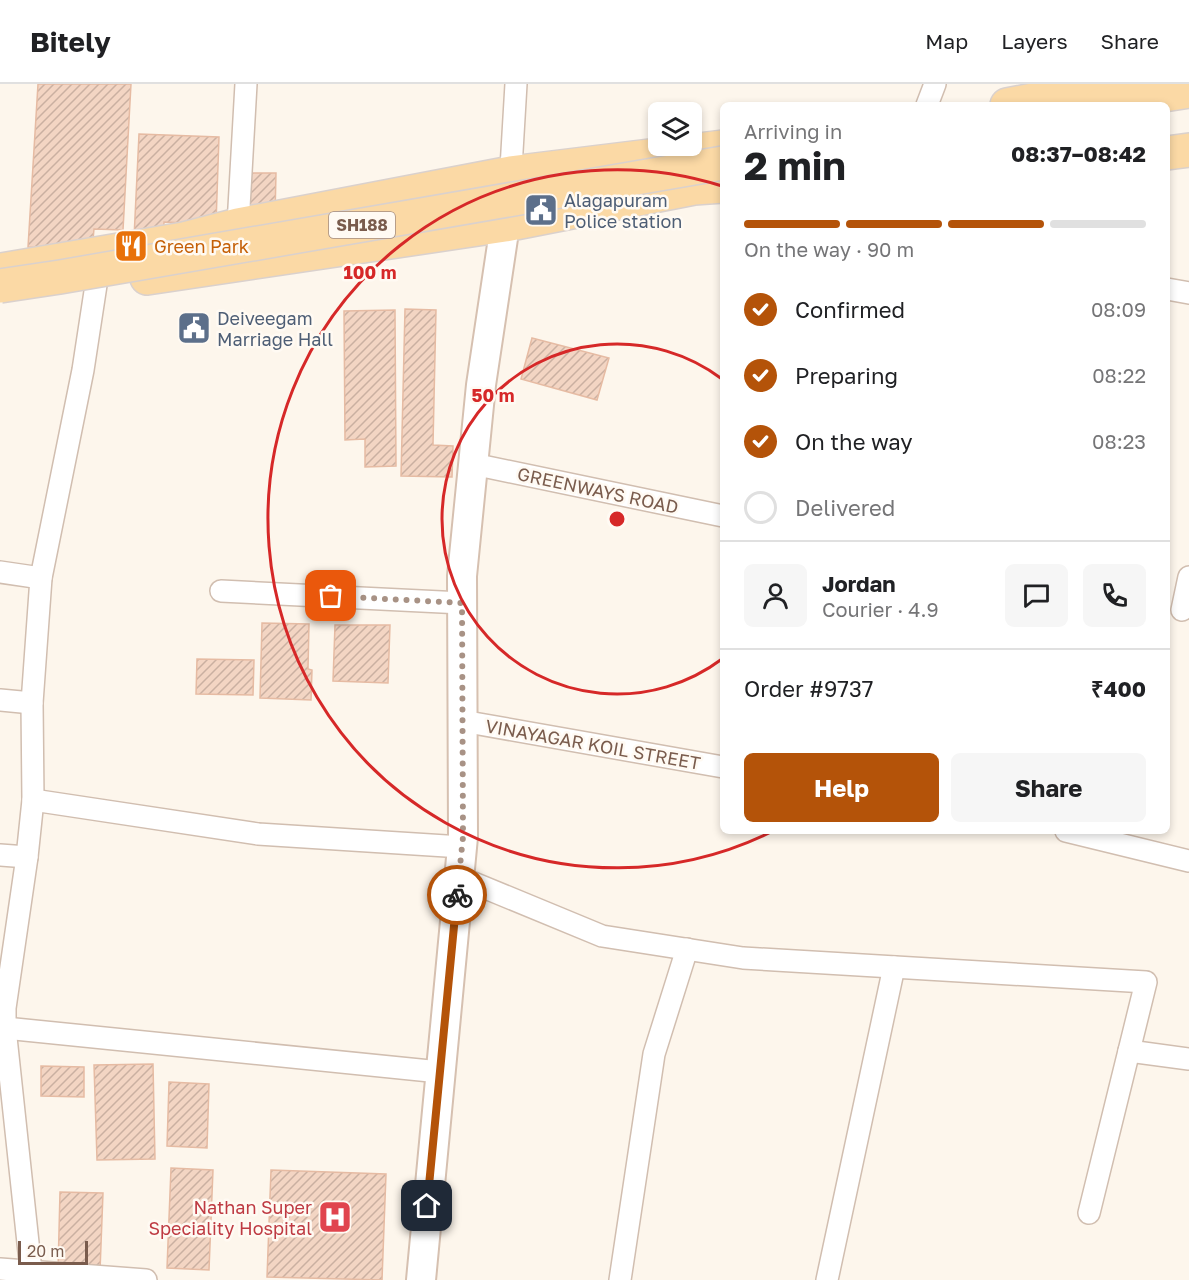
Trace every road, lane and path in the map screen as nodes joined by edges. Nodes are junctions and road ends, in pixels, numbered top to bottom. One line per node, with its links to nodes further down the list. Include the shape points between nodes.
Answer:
1 (246, 84): 17 (street)
2 (516, 84): 15 (street)
3 (935, 84): 6 (street)
4 (1116, 84): 7 (main road)
5 (1189, 91): 8 (main road)
6 (928, 102)
7 (1023, 102)
8 (1119, 102)
9 (1189, 111): 10 (main road)
10 (1170, 114)
11 (720, 147): 15 (main road)
12 (1189, 150): 13 (main road)
13 (1170, 153)
14 (720, 164): 21 (main road, SH188, bridge)
15 (511, 173): 17 (main road); 18 (street)
16 (716, 188): 18 (main road)
17 (238, 225): 19 (main road, via 184,239)
18 (505, 225): 20 (main road); 25 (street)
19 (0, 270)
20 (96, 285): 24 (main road); 29 (street)
21 (0, 286)
22 (1170, 290): 23 (street)
23 (1189, 293)
24 (0, 299)
25 (473, 464): 26 (street, GREENWAYS ROAD); 31 (street)
26 (720, 515)
27 (0, 572): 29 (street)
28 (1189, 577): 32 (street)
29 (41, 578): 34 (street)
30 (221, 591): 31 (street)
31 (462, 603): 35 (street)
32 (1179, 609)
33 (0, 700): 34 (street)
34 (32, 703): 37 (street)
35 (462, 721): 36 (street, VINAYAGAR KOIL STREET); 39 (street)
36 (720, 766)
37 (33, 800): 39 (street, via 258,834); 41 (street)
38 (1078, 834): 42 (street)
39 (462, 847): 43 (street)
40 (0, 855): 41 (street)
41 (27, 857): 46 (street)
42 (1189, 861)
43 (459, 877): 44 (street, via 602,936); 49 (street)
44 (687, 949): 45 (street, via 743,958); 55 (street, via 654,1054)
45 (894, 967): 47 (street, via 1146,982); 56 (street)
46 (3, 1014): 49 (street); 52 (street)
47 (1129, 1051): 48 (street); 50 (street)
48 (1189, 1059)
49 (440, 1072): 54 (street)
50 (1089, 1213)
51 (0, 1269): 52 (street)
52 (31, 1276): 53 (street)
53 (146, 1280)
54 (421, 1280)
55 (620, 1280)
56 (827, 1280)

